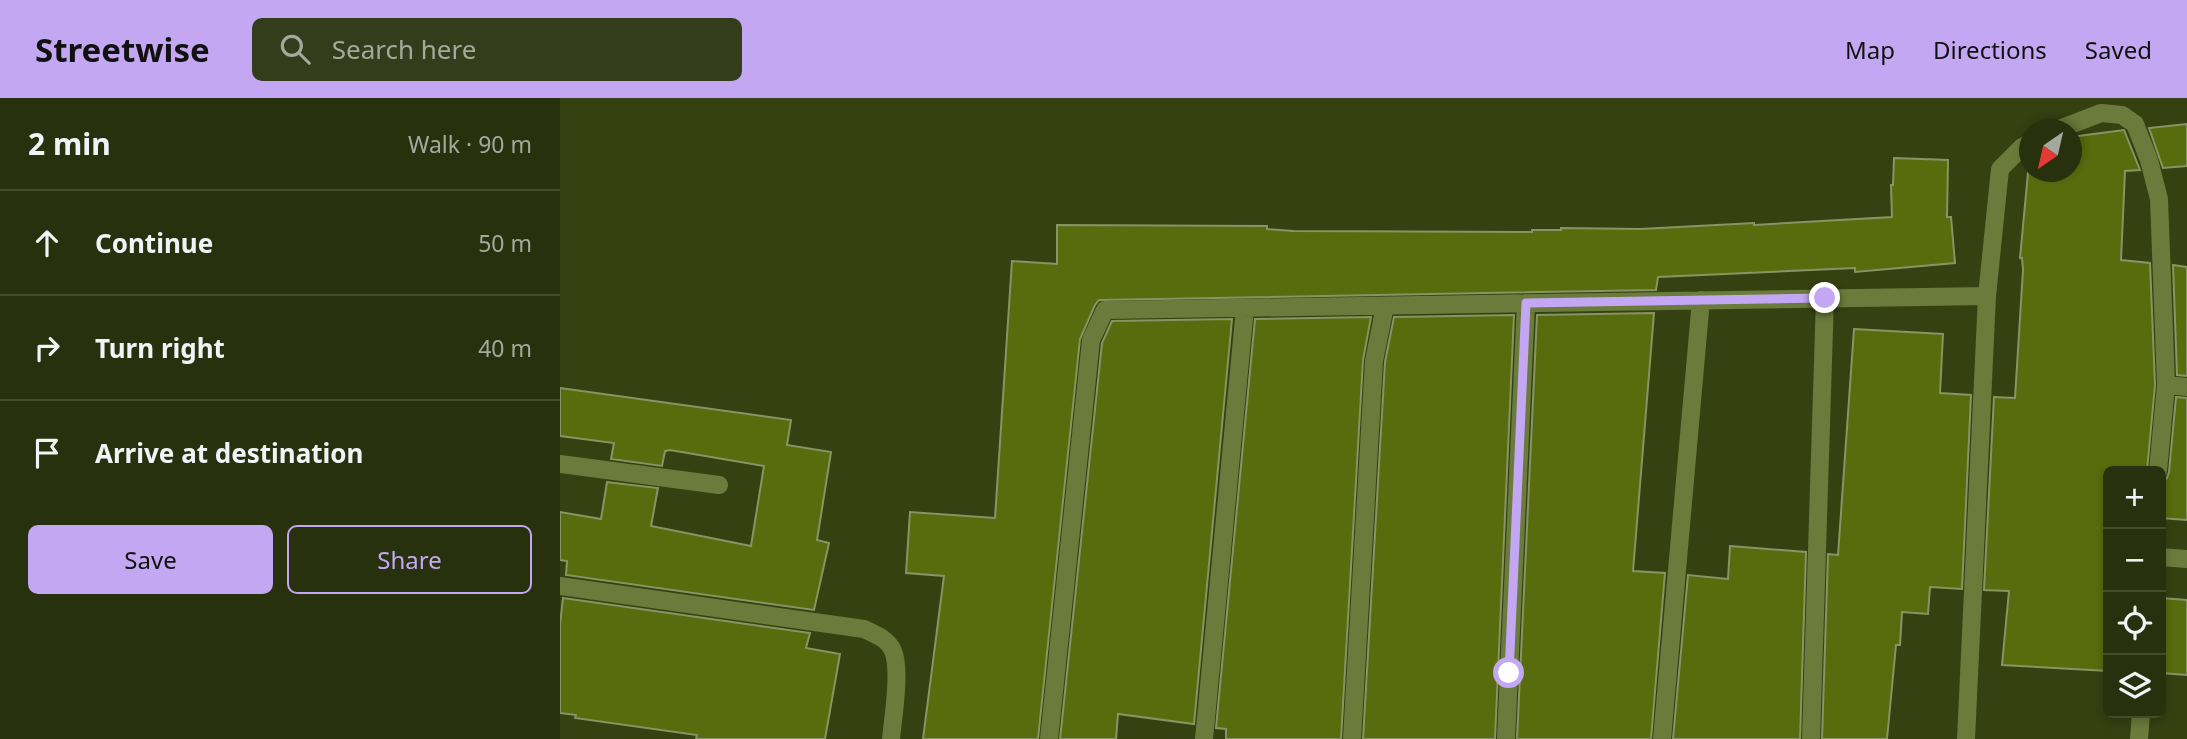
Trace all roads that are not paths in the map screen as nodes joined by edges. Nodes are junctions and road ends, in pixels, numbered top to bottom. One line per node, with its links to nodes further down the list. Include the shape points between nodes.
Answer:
1 (2082, 120): 9 (lane, via 2101,113 2122,115 2135,124 2141,138 2159,200)
2 (2019, 150): 3 (lane, via 2000,169)
3 (1987, 296): 4 (lane); 26 (lane)
4 (1825, 298): 5 (lane); 25 (lane)
5 (1701, 300): 6 (lane); 24 (lane)
6 (1526, 303): 7 (lane); 23 (lane)
7 (1385, 306): 8 (lane); 22 (lane, via 1374,361)
8 (1245, 307): 20 (lane, via 1105,310 1100,320 1091,340); 21 (lane)
9 (2166, 385): 10 (lane); 12 (lane)
10 (2187, 387)
11 (560, 464): 13 (lane)
12 (2158, 466)
13 (719, 485)
14 (2166, 557): 15 (lane)
15 (2187, 559)
16 (560, 586): 19 (lane, via 864,629 881,636 893,650 896,668)
17 (2142, 718): 18 (lane)
18 (2145, 738)
19 (891, 739)
20 (1049, 739)
21 (1204, 739)
22 (1352, 739)
23 (1506, 739)
24 (1661, 739)
25 (1811, 739)
26 (1966, 739)

